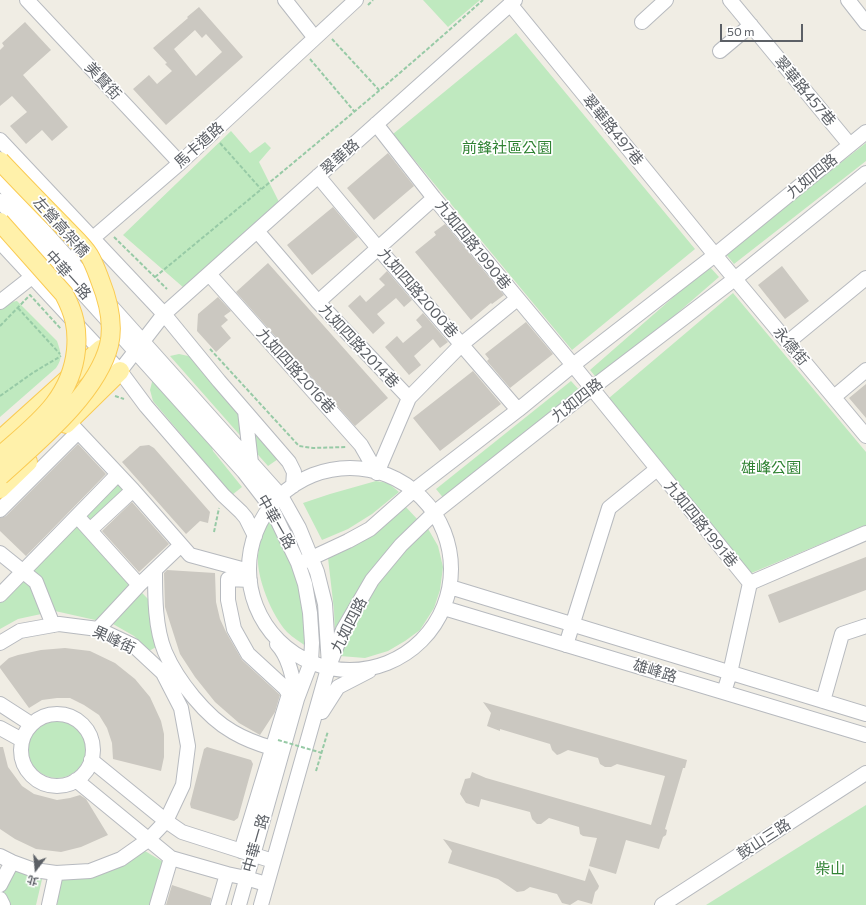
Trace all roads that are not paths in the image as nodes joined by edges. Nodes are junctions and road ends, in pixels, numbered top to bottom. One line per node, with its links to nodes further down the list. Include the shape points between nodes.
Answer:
1 (27, 0): 18 (street, 美賢街)
2 (284, 0): 11 (street)
3 (356, 0): 11 (street, 馬卡道路)
4 (666, 0): 8 (street)
5 (730, 0): 10 (street, 翠華路457巷)
6 (848, 0): 9 (street)
7 (513, 2): 13 (street, 翠華路); 29 (street, 翠華路497巷)
8 (642, 22)
9 (866, 23)
10 (750, 25): 12 (street); 16 (street, 翠華路457巷)
11 (314, 38): 18 (street, 馬卡道路)
12 (720, 51)
13 (376, 124): 20 (street, 翠華路); 22 (street, 九如四路1990巷)
14 (866, 132): 16 (street, 九如四路)
15 (0, 140): 26 (street)
16 (850, 145): 29 (street, 九如四路)
17 (0, 161): 60 (main road, 左營高架橋, bridge, via 89,255 106,293 111,332 103,362 78,400)
18 (180, 163): 26 (street, 馬卡道路)
19 (866, 173): 33 (street, 九如四路)
20 (318, 176): 25 (street, 翠華路); 28 (street, 九如四路2000巷)
21 (0, 182): 30 (street, 中華一路)
22 (434, 198): 28 (street); 35 (street, 九如四路1990巷)
23 (0, 201): 30 (street, 中華一路)
24 (0, 222): 55 (main road, bridge, via 64,294 72,308 76,324 73,369 69,381 39,421)
25 (257, 231): 31 (street, 翠華路); 37 (street, 九如四路2014巷)
26 (93, 238): 30 (street, 馬卡道路); 38 (street)
27 (0, 242): 32 (street, 中華一路)
28 (378, 248): 37 (street); 41 (street, 九如四路2000巷)
29 (715, 255): 33 (street, 永德街); 44 (street, 九如四路)
30 (66, 265): 32 (street); 39 (street, 中華一路)
31 (209, 274): 38 (street, 翠華路); 58 (street, 九如四路2016巷, via 361,444)
32 (33, 276): 36 (street); 43 (street, 中華一路)
33 (736, 278): 40 (street, 永德街); 47 (street, 九如四路)
34 (866, 278): 40 (street)
35 (517, 299): 41 (street); 44 (street, 九如四路1990巷)
36 (0, 302)
37 (318, 302): 49 (street, 九如四路2014巷)
38 (164, 314): 39 (street, 翠華路); 42 (street, 翠華路); 51 (street)
39 (128, 334): 42 (street, 中華一路); 43 (street, 翠華路)
40 (788, 342): 48 (street, 永德街)
41 (462, 344): 49 (street); 50 (street, 九如四路2000巷)
42 (139, 347): 46 (street, 翠華路); 56 (street, 中華一路); 66 (street, 中華一路)
43 (101, 349): 46 (street, 中華一路); 54 (main road)
44 (573, 365): 47 (street, 九如四路1991巷); 50 (street, 九如四路)
45 (866, 370): 48 (street)
46 (120, 371): 52 (main road); 72 (street, 中華一路, via 146,406 246,518)
47 (592, 388): 57 (street, 九如四路1991巷); 68 (street, 九如四路)
48 (834, 397): 53 (street, 永德街)
49 (409, 398): 58 (street, 九如四路2014巷)
50 (518, 410): 64 (street, 九如四路)
51 (245, 411): 56 (street); 61 (street, via 290,462 294,472)
52 (73, 427): 59 (street); 62 (main road); 67 (street)
53 (866, 436)
54 (0, 440)
55 (0, 456)
56 (251, 464): 65 (street, 中華一路)
57 (656, 469): 80 (street, 九如四路1991巷); 86 (street, via 609,508)
58 (377, 472): 61 (street, via 342,469 308,478); 64 (street)
59 (118, 474): 63 (street); 69 (street)
60 (0, 476)
61 (293, 486): 65 (street)
62 (0, 489)
63 (133, 490): 70 (street); 73 (street)
64 (413, 491): 68 (street); 75 (street, 九如四路, via 370,529)
65 (281, 496): 66 (street); 75 (street, 中華一路)
66 (271, 507): 72 (street); 76 (street, 中華一路)
67 (0, 510)
68 (434, 513): 82 (street, via 447,542 451,561); 93 (street, 九如四路, via 401,545 372,580 344,630)
69 (77, 516): 70 (street); 78 (street)
70 (90, 530): 81 (street)
71 (866, 533): 80 (street)
72 (255, 536): 79 (street, via 250,554)
73 (181, 545): 77 (street); 79 (street, via 190,555)
74 (0, 553): 78 (street)
75 (312, 558): 76 (street, 九如四路); 93 (street, 中華一路, via 325,604)
76 (298, 563): 92 (street, 中華一路, via 310,613)
77 (154, 571): 81 (street); 106 (street, via 157,620 165,651 182,682 207,712 231,731 254,742)
78 (22, 572): 83 (street); 87 (street, via 36,582)
79 (249, 575): 85 (street); 106 (street, via 228,579 228,600 234,629 248,654 289,694)
80 (750, 583): 95 (street)
81 (139, 585): 89 (street)
82 (450, 587): 84 (street); 86 (street, 雄峰路)
83 (0, 595)
84 (444, 608): 91 (street, 雄峰路); 94 (street, via 424,638 395,660)
85 (259, 613): 92 (street, via 281,642); 97 (street, via 264,629 282,649 292,673)
86 (572, 624): 91 (street); 95 (street, 雄峰路)
87 (53, 625): 89 (street, 果峰街); 90 (street, 果峰街, via 20,632)
88 (866, 626): 98 (street, via 842,634)
89 (98, 629): 110 (street, 果峰街, via 134,646 146,657 163,673 182,708 188,746 184,778)
90 (0, 643)
91 (566, 645): 96 (street, 雄峰路)
92 (311, 662): 93 (street); 97 (street, 中華一路)
93 (329, 666): 94 (street, via 356,670); 103 (street, 中華一路)
94 (378, 666): 103 (street, via 338,687)
95 (730, 673): 96 (street); 98 (street, 雄峰路)
96 (724, 692): 104 (street, 雄峰路)
97 (297, 699): 112 (street, 中華一路)
98 (823, 701): 100 (street, 雄峰路)
99 (0, 704): 101 (street)
100 (866, 714)
101 (31, 724): 105 (street); 107 (street, via 41,717 52,714 64,714 75,719 84,726 90,736 93,748)
102 (0, 728): 105 (street)
103 (310, 734): 115 (street, 中華一路)
104 (866, 734)
105 (22, 740): 109 (street, via 20,752 24,764 30,774 40,782 65,785)
106 (275, 744): 112 (street)
107 (91, 760): 109 (street, via 88,768); 110 (street)
108 (866, 773): 129 (street, 鼓山三路)
109 (76, 780): 111 (street)
110 (166, 821): 111 (street, 果峰街); 112 (street, via 182,832)
111 (148, 840): 114 (street); 117 (street, 果峰街, via 121,859 96,868)
112 (246, 853): 115 (street); 119 (street, 中華一路)
113 (0, 856): 116 (street, 果峰街)
114 (171, 858): 118 (street); 126 (street)
115 (273, 861): 120 (street, 中華一路)
116 (12, 862): 117 (street, 果峰街, via 34,870); 121 (street)
117 (56, 873): 125 (street)
118 (227, 874): 119 (street); 127 (street)
119 (246, 878): 120 (street); 123 (street, 中華一路)
120 (266, 884): 128 (street, 中華一路)
121 (0, 885)
122 (0, 900): 124 (street)
123 (243, 904)
124 (3, 905)
125 (49, 905)
126 (157, 905)
127 (218, 905)
128 (261, 905)
129 (662, 905)

